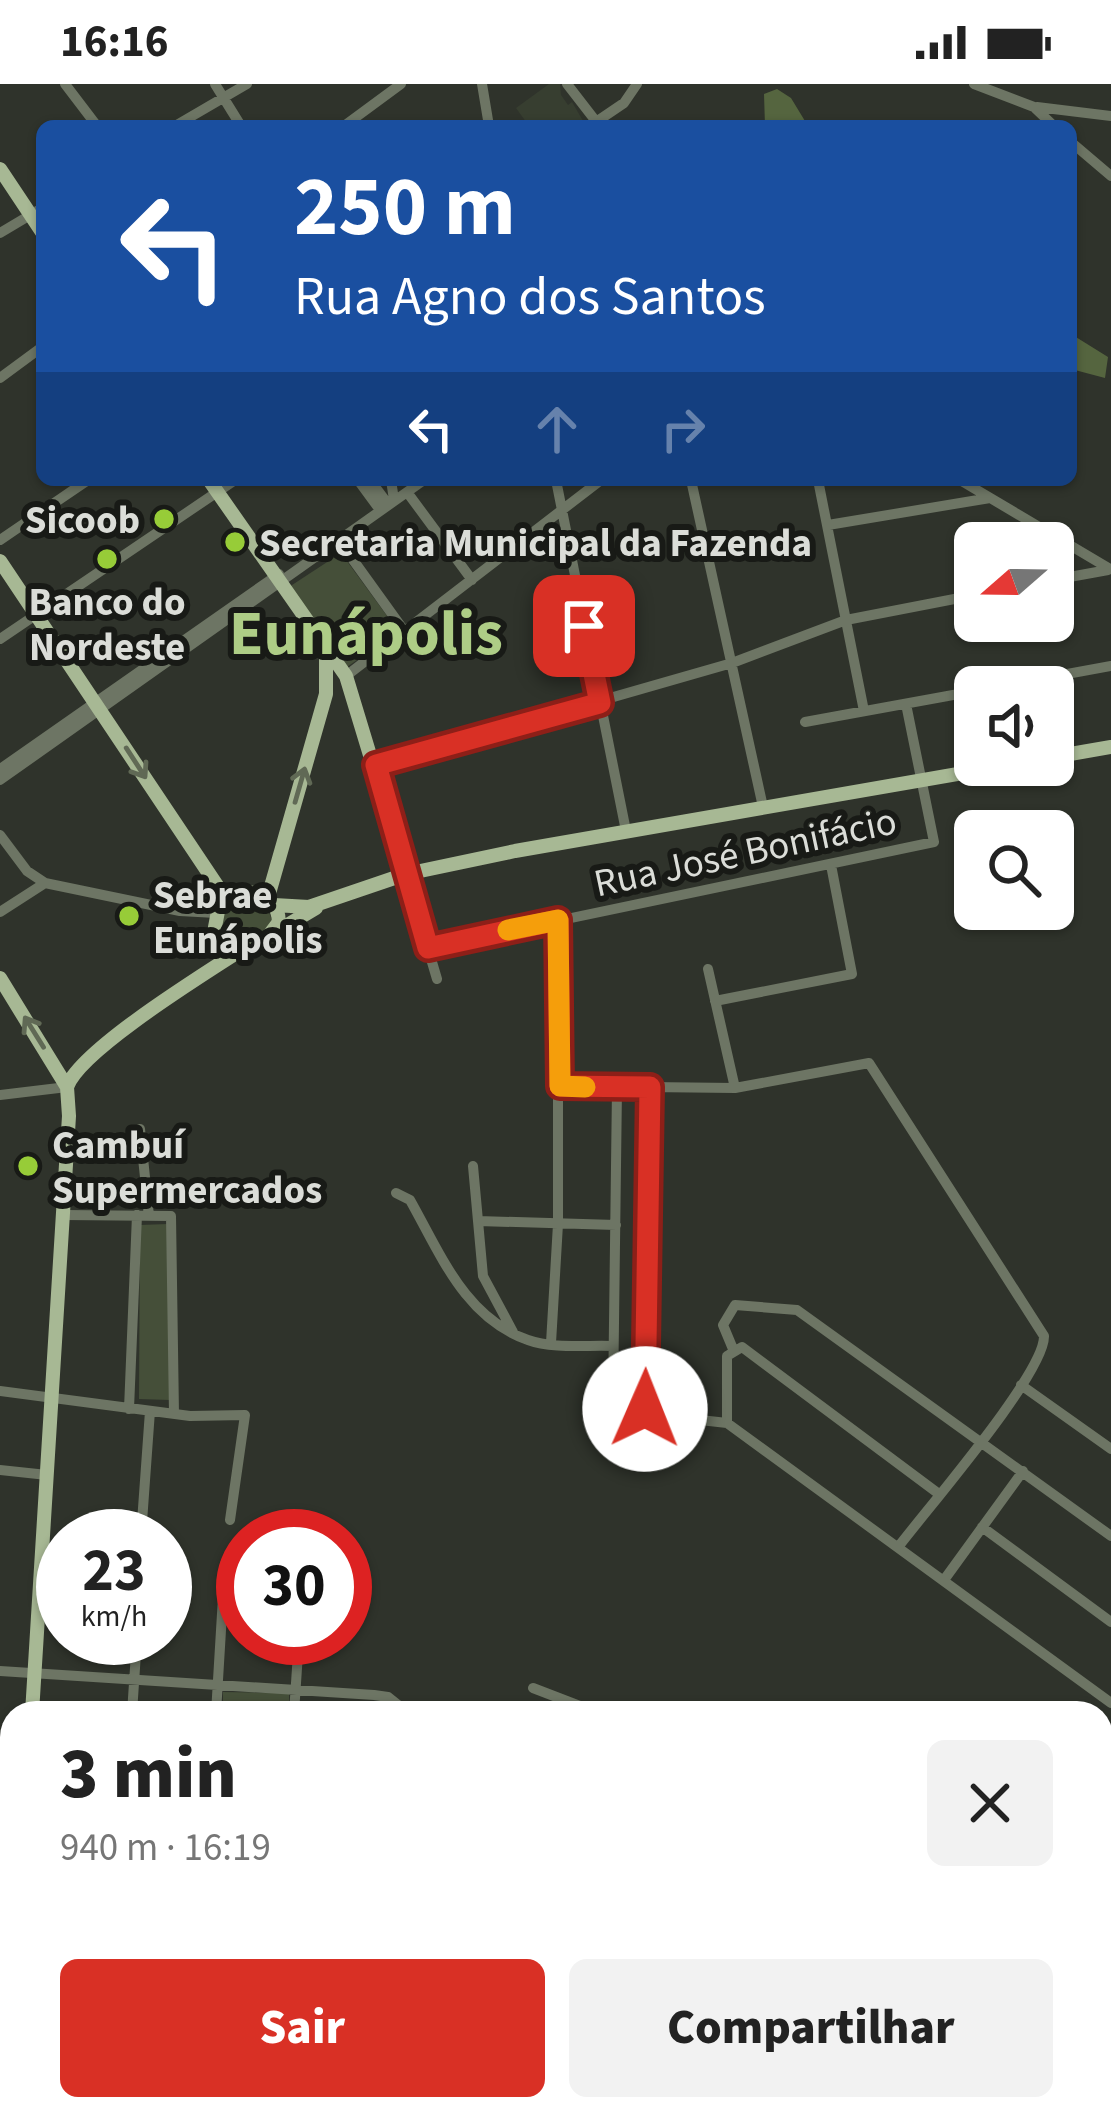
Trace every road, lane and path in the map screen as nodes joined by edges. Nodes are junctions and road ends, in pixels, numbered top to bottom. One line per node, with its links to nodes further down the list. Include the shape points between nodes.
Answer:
1 (65, 84): 12 (street)
2 (215, 84): 9 (street)
3 (248, 84): 9 (street)
4 (401, 84): 15 (street)
5 (482, 84): 16 (street)
6 (567, 84): 17 (street)
7 (637, 84): 18 (street)
8 (974, 84): 10 (street)
9 (221, 99): 13 (street); 14 (street)
10 (1034, 106): 11 (street); 19 (street)
11 (1111, 116)
12 (92, 120)
13 (185, 120)
14 (237, 120)
15 (352, 120)
16 (488, 120)
17 (594, 120)
18 (602, 120)
19 (1048, 120)
20 (1077, 147): 22 (street)
21 (0, 169): 23 (main road)
22 (1111, 176)
23 (36, 211): 24 (street)
24 (0, 233)
25 (36, 351): 26 (street)
26 (0, 378)
27 (79, 486): 44 (street)
28 (213, 486): 48 (main road); 51 (street)
29 (365, 486): 40 (street)
30 (374, 486): 40 (street)
31 (390, 486): 40 (street)
32 (416, 486): 38 (street)
33 (557, 486): 41 (street)
34 (593, 486): 41 (street)
35 (692, 486): 56 (street)
36 (819, 486): 42 (street)
37 (970, 486): 39 (street)
38 (407, 492): 40 (street); 49 (street)
39 (990, 498): 42 (street); 46 (street)
40 (388, 505): 43 (street)
41 (561, 510): 49 (street); 62 (street)
42 (828, 525): 52 (street)
43 (338, 538): 48 (street); 53 (street)
44 (0, 540)
45 (0, 561): 51 (main road)
46 (1111, 571): 47 (street)
47 (1074, 577)
48 (278, 579): 55 (main road); 63 (street)
49 (472, 580): 53 (street)
50 (954, 599): 52 (street)
51 (36, 615): 54 (street); 63 (main road)
52 (846, 620): 56 (street); 65 (street)
53 (405, 632): 59 (street)
54 (0, 639)
55 (326, 648): 59 (main road); 60 (main road)
56 (731, 663): 62 (street); 74 (street)
57 (1111, 666): 58 (street)
58 (1074, 673)
59 (346, 676): 60 (main road); 69 (main road)
60 (326, 694): 81 (main road, one-way to 60)
61 (954, 695): 64 (street)
62 (600, 703): 69 (street); 75 (street)
63 (98, 704): 70 (street); 72 (street); 80 (main road, one-way to 80)
64 (906, 704): 65 (street); 73 (street)
65 (864, 711): 66 (street)
66 (805, 722)
67 (1111, 747): 68 (main road)
68 (1074, 753)
69 (376, 765): 78 (main road)
70 (0, 769)
71 (954, 775): 73 (main road)
72 (0, 780)
73 (922, 781): 74 (main road); 77 (street, Rua José Bonifácio, via 934,842)
74 (763, 807): 75 (main road)
75 (626, 832): 78 (main road)
76 (0, 835): 79 (street)
77 (831, 865): 85 (street, Rua José Bonifácio); 94 (street, via 852,974)
78 (406, 874): 82 (main road); 89 (street)
79 (45, 883): 83 (street); 84 (street)
80 (226, 899): 81 (main road, via 247,892); 84 (main road)
81 (271, 901): 82 (main road); 86 (main road, via 279,922)
82 (320, 904): 86 (main road)
83 (0, 912)
84 (216, 913): 87 (main road)
85 (558, 920): 89 (street, Rua José Bonifácio); 95 (street)
86 (270, 934): 88 (main road)
87 (223, 942): 88 (main road); 91 (main road)
88 (252, 943): 91 (main road)
89 (428, 948): 93 (street)
90 (708, 969): 94 (street)
91 (198, 976): 96 (main road, via 81,1066)
92 (0, 978): 96 (main road, one-way to 92)
93 (437, 979)
94 (715, 1001): 99 (street)
95 (560, 1086): 98 (street); 107 (street)
96 (67, 1087): 100 (street); 104 (main road)
97 (650, 1087): 98 (street); 99 (street); 114 (street)
98 (617, 1088): 108 (street)
99 (734, 1088): 115 (street, via 869,1063 1042,1327 1042,1356)
100 (0, 1095)
101 (140, 1129): 105 (street)
102 (473, 1166): 106 (street)
103 (396, 1193): 109 (street, via 410,1200 472,1304)
104 (64, 1215): 105 (street); 117 (main road)
105 (143, 1215): 119 (street); 121 (street, via 171,1216)
106 (478, 1221): 107 (street); 109 (street, via 483,1276)
107 (558, 1224): 108 (street); 110 (street)
108 (616, 1225): 111 (street)
109 (513, 1332): 110 (street)
110 (551, 1343): 111 (street)
111 (612, 1346): 113 (street)
112 (733, 1349): 122 (street); 123 (street, via 723,1325 735,1304 797,1310); 128 (street, via 742,1347)
113 (612, 1365): 114 (street); 118 (street)
114 (646, 1366): 122 (street, via 647,1414)
115 (1021, 1385): 123 (street); 124 (street)
116 (0, 1391): 117 (street)
117 (52, 1401): 119 (street); 127 (main road)
118 (613, 1401)
119 (129, 1409): 120 (street)
120 (150, 1411): 121 (street); 129 (street)
121 (175, 1414): 130 (street, via 245,1415)
122 (727, 1423): 133 (street)
123 (981, 1439): 126 (street); 128 (street)
124 (1111, 1449)
125 (0, 1470): 127 (street)
126 (1024, 1471): 131 (street); 132 (street)
127 (47, 1475): 140 (main road)
128 (939, 1494): 133 (street)
129 (143, 1509)
130 (232, 1509)
131 (982, 1527): 134 (street); 135 (street)
132 (1111, 1535)
133 (898, 1546): 134 (street)
134 (944, 1580): 153 (street)
135 (1111, 1622)
136 (135, 1665): 141 (street)
137 (219, 1665): 142 (street)
138 (297, 1665): 144 (street)
139 (0, 1671): 140 (street)
140 (35, 1673): 141 (street); 146 (main road)
141 (135, 1678): 142 (street); 147 (street)
142 (218, 1683): 144 (street); 148 (street)
143 (533, 1688): 152 (street)
144 (296, 1690): 145 (street); 149 (street)
145 (374, 1695): 150 (street); 151 (street)
146 (33, 1701)
147 (133, 1701)
148 (217, 1701)
149 (295, 1701)
150 (374, 1701)
151 (393, 1701)
152 (567, 1701)
153 (1108, 1701)

